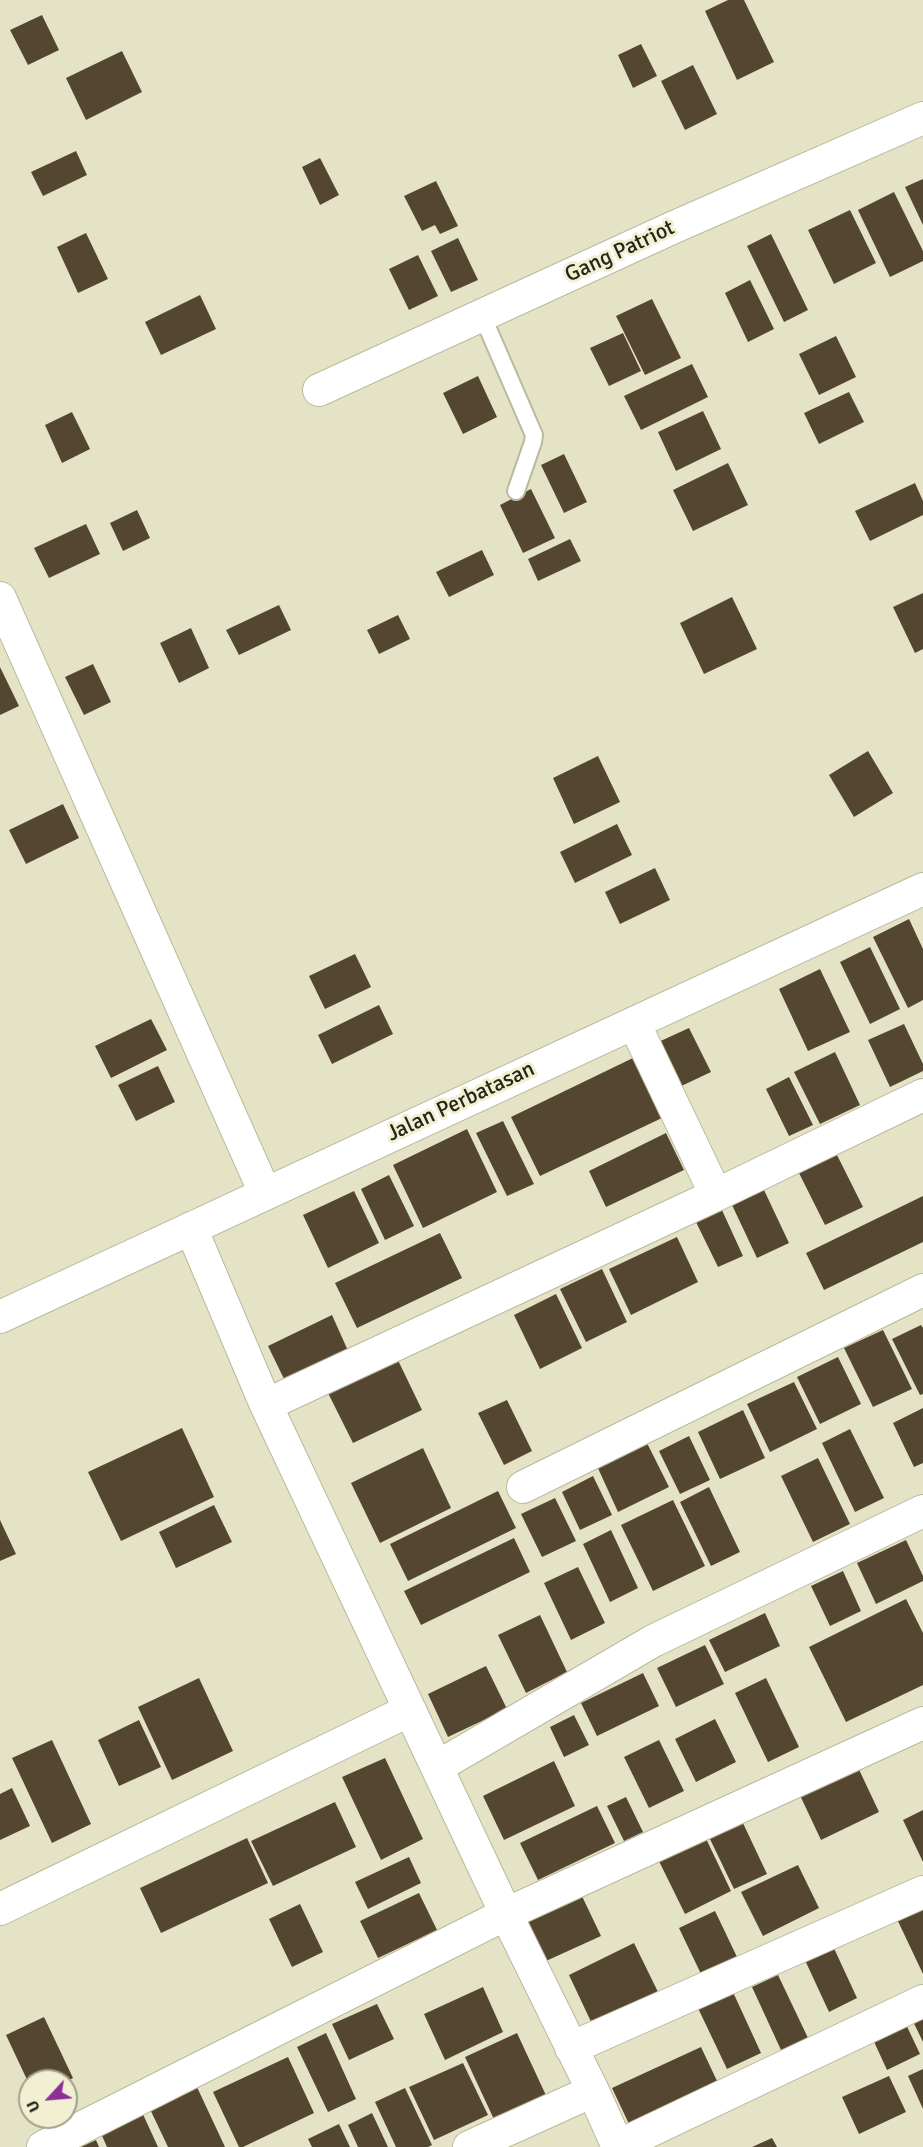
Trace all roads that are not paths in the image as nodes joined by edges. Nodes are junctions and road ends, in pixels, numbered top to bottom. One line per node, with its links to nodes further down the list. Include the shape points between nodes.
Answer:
1 (923, 118): 2 (street, Gang Patriot)
2 (482, 315): 3 (street, Gang Patriot); 4 (lane, via 534,435)
3 (319, 390)
4 (516, 491)
5 (0, 598): 9 (street)
6 (923, 889): 7 (street, Jalan Perbatasan)
7 (634, 1023): 9 (street, Jalan Perbatasan); 10 (street)
8 (923, 1095): 10 (street)
9 (265, 1193): 11 (street, Jalan Perbatasan)
10 (716, 1195): 14 (street)
11 (191, 1228): 13 (street, Jalan Perbatasan); 14 (street)
12 (923, 1290): 15 (street)
13 (0, 1317)
14 (266, 1405): 17 (street)
15 (523, 1487)
16 (923, 1511): 19 (street, via 653,1641)
17 (410, 1710): 19 (street); 21 (street)
18 (923, 1723): 22 (street)
19 (437, 1767): 22 (street)
20 (923, 1892): 24 (street)
21 (0, 1909)
22 (506, 1914): 24 (street); 26 (street)
23 (923, 2001): 28 (street)
24 (571, 2048): 25 (street)
25 (593, 2091): 27 (street); 28 (street)
26 (43, 2147)
27 (469, 2147)
28 (618, 2147)

